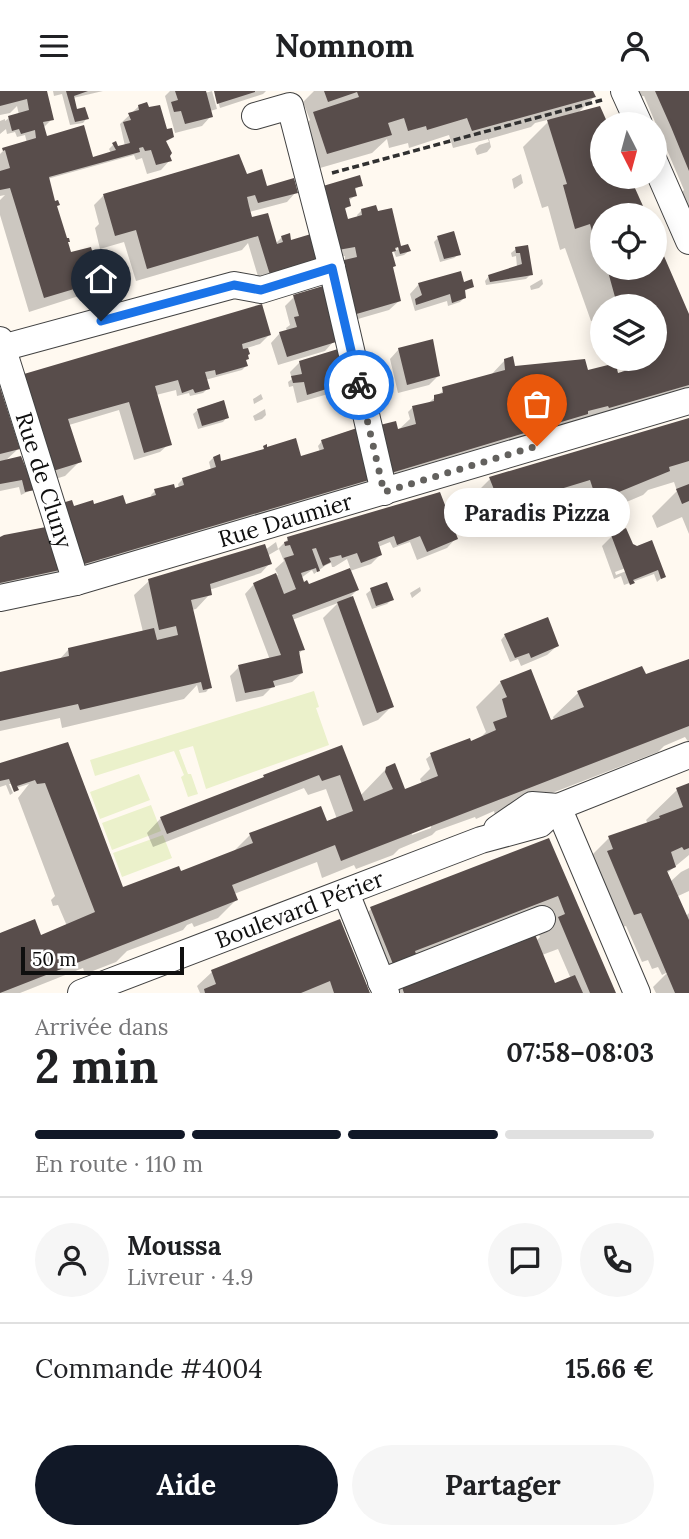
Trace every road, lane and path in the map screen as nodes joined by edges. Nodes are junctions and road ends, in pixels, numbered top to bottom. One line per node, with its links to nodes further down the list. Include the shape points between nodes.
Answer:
1 (624, 91): 2 (street); 4 (path)
2 (634, 112)
3 (256, 116): 7 (street, via 290,106)
4 (355, 167)
5 (666, 189): 6 (street)
6 (689, 241)
7 (332, 268): 8 (street, via 261,290 234,285); 10 (street)
8 (1, 344): 11 (street, Rue de Cluny)
9 (689, 401): 10 (street, Rue Daumier)
10 (384, 492): 11 (street, Rue Daumier)
11 (76, 582): 12 (street, Rue Daumier)
12 (0, 598)
13 (689, 755): 14 (street, Boulevard Périer)
14 (558, 807): 15 (street, Boulevard Périer, via 532,805 481,840); 19 (street)
15 (346, 893): 17 (street); 18 (street, Boulevard Périer)
16 (542, 919): 17 (street)
17 (384, 987)
18 (81, 993)
19 (637, 993)

